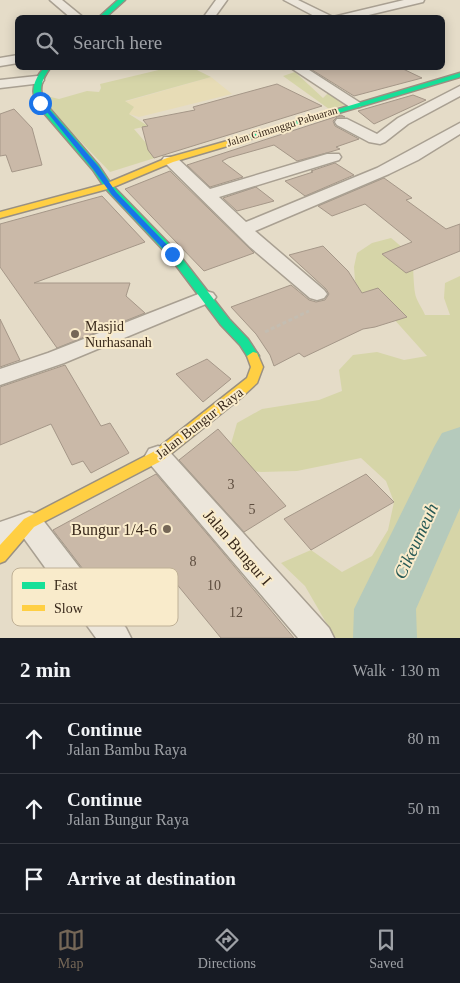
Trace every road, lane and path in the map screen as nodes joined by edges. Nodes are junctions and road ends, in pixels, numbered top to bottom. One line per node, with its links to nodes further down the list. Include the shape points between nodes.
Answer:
1 (55, 0): 8 (street)
2 (122, 0): 9 (street)
3 (222, 0): 10 (street)
4 (289, 0): 11 (street)
5 (368, 0): 7 (street)
6 (419, 0): 7 (street)
7 (385, 7): 12 (street)
8 (75, 15)
9 (104, 15)
10 (210, 15)
11 (322, 15)
12 (351, 15)
13 (15, 60): 14 (street)
14 (0, 62)
15 (45, 70): 18 (street)
16 (301, 70): 21 (street)
17 (460, 75): 21 (street, Jalan Cimanggu Pabuaran)
18 (37, 80): 19 (street); 26 (street, Jalan Bungur Raya, via 35,92 40,103)
19 (0, 84)
20 (460, 90): 22 (street, via 402,122 380,139)
21 (355, 104): 25 (street, Jalan Cimanggu Pabuaran)
22 (342, 122)
23 (460, 128): 29 (street, via 383,171)
24 (333, 157): 27 (street)
25 (170, 160): 26 (street, Jalan Cimanggu Pabuaran); 27 (street)
26 (108, 186): 28 (street, Jalan Cimanggu Pabuaran); 31 (street, Jalan Bungur Raya, via 172,254)
27 (206, 195): 29 (street)
28 (0, 215)
29 (243, 230): 30 (street)
30 (317, 294): 32 (path, via 321,301 319,306)
31 (206, 297): 32 (street, Jalan Bungur Raya); 33 (street, via 56,358)
32 (244, 342): 34 (street, Jalan Bungur Raya, via 257,367 253,380)
33 (0, 377)
34 (158, 456): 35 (street, Jalan Bungur Raya); 41 (street, Jalan Bungur I)
35 (29, 523): 36 (street, Jalan Bungur Raya); 37 (street, Jalan Bungur Raya); 38 (street)
36 (0, 534)
37 (0, 556)
38 (63, 568)
39 (106, 626): 40 (street)
40 (115, 638)
41 (318, 638)

